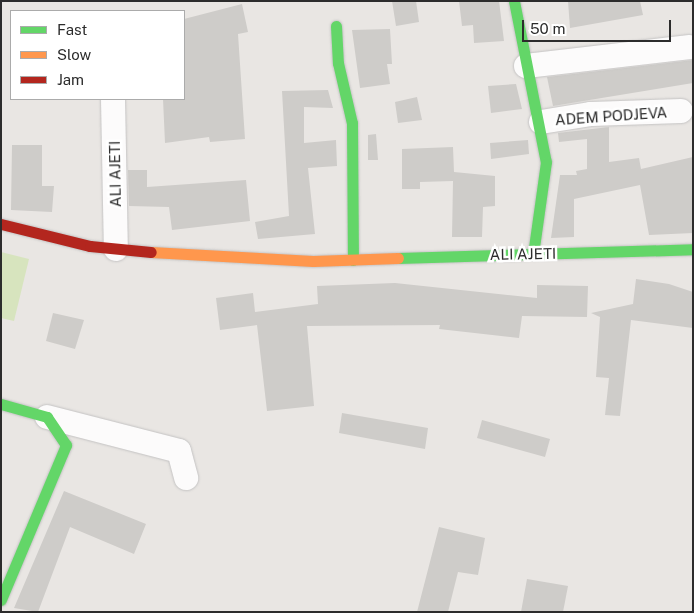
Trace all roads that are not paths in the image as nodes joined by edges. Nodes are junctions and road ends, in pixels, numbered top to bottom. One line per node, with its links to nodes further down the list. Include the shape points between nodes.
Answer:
1 (514, 1): 4 (street, ADEM PODJEVA)
2 (336, 26): 12 (street, via 338,63 352,124)
3 (690, 47): 4 (street)
4 (526, 66): 7 (street, ADEM PODJEVA)
5 (113, 100): 9 (street, ALI AJETI)
6 (681, 111): 7 (street, ADEM PODJEVA, via 591,114)
7 (541, 122): 11 (street, ADEM PODJEVA, via 546,162)
8 (1, 224): 9 (street, ALI AJETI)
9 (116, 248): 12 (street, ALI AJETI, via 193,257)
10 (693, 249): 11 (street, ALI AJETI)
11 (533, 254): 12 (street, ALI AJETI)
12 (353, 260)
13 (1, 404): 14 (street)
14 (47, 417): 15 (street, via 179,451); 16 (street, via 66,445)
15 (186, 478)
16 (1, 600)

